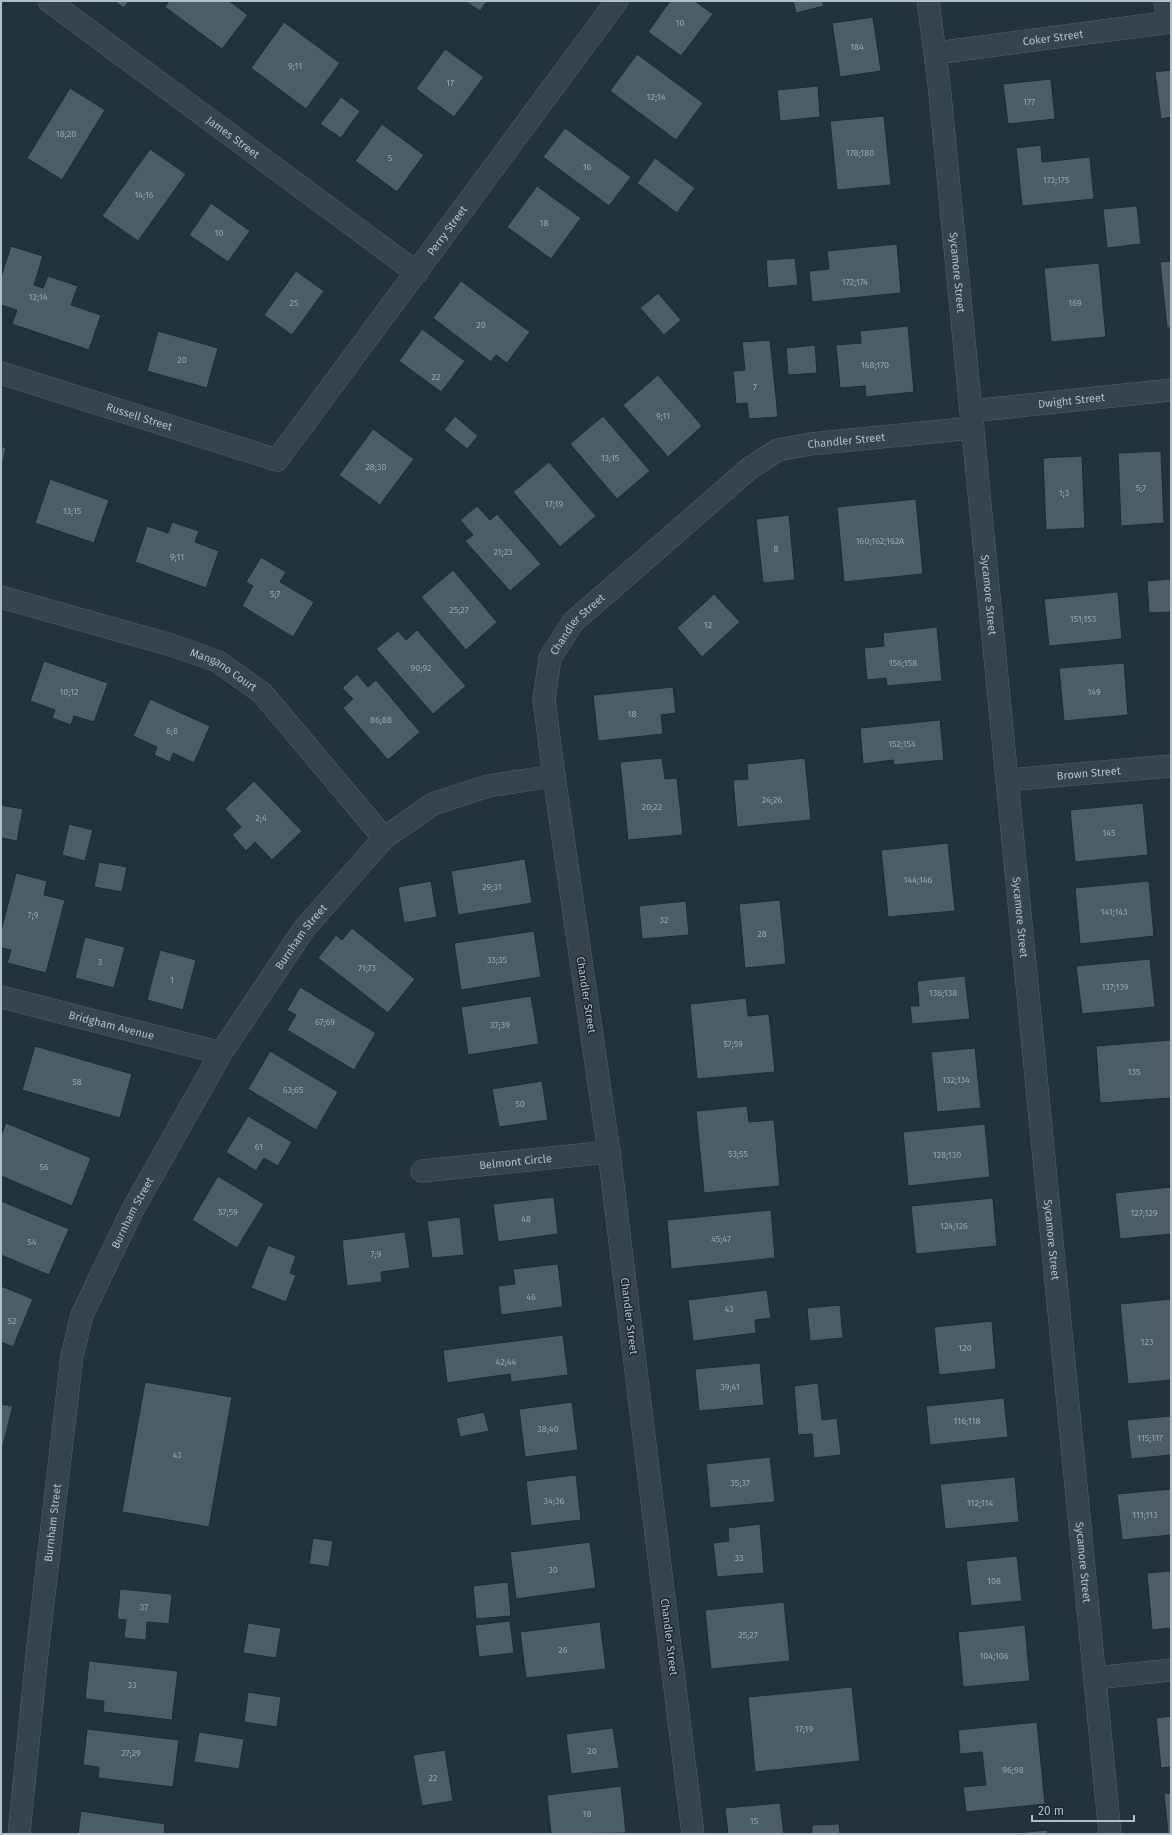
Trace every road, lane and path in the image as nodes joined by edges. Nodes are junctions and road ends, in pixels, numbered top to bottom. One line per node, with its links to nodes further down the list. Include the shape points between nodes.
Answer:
1 (49, 1): 6 (street, James Street)
2 (617, 1): 6 (street, Perry Street)
3 (928, 1): 5 (street, Sycamore Street)
4 (1168, 15): 5 (street, Coker Street)
5 (936, 53): 9 (street, Sycamore Street)
6 (416, 274): 10 (street, Perry Street)
7 (1, 373): 10 (street, Russell Street)
8 (1171, 390): 9 (street, Dwight Street)
9 (972, 419): 13 (street, Chandler Street, via 778,450 750,468 573,622 550,658 544,700); 14 (street, Sycamore Street)
10 (277, 460)
11 (1, 597): 15 (street, Mangano Court, via 171,645 217,661 262,693)
12 (1171, 766): 14 (street, Brown Street)
13 (554, 776): 15 (street, Burnham Street, via 488,786 433,804); 18 (street, Chandler Street)
14 (1007, 780): 21 (street, Sycamore Street)
15 (384, 838): 17 (street, Burnham Street, via 304,929)
16 (1, 997): 17 (street, Bridgham Avenue)
17 (221, 1053): 22 (street, Burnham Street, via 132,1212 82,1315 72,1356)
18 (609, 1152): 19 (street, Belmont Circle); 23 (street, Chandler Street)
19 (422, 1171)
20 (1171, 1670): 21 (street)
21 (1095, 1678): 24 (street, Sycamore Street)
22 (19, 1834)
23 (693, 1834)
24 (1110, 1834)

